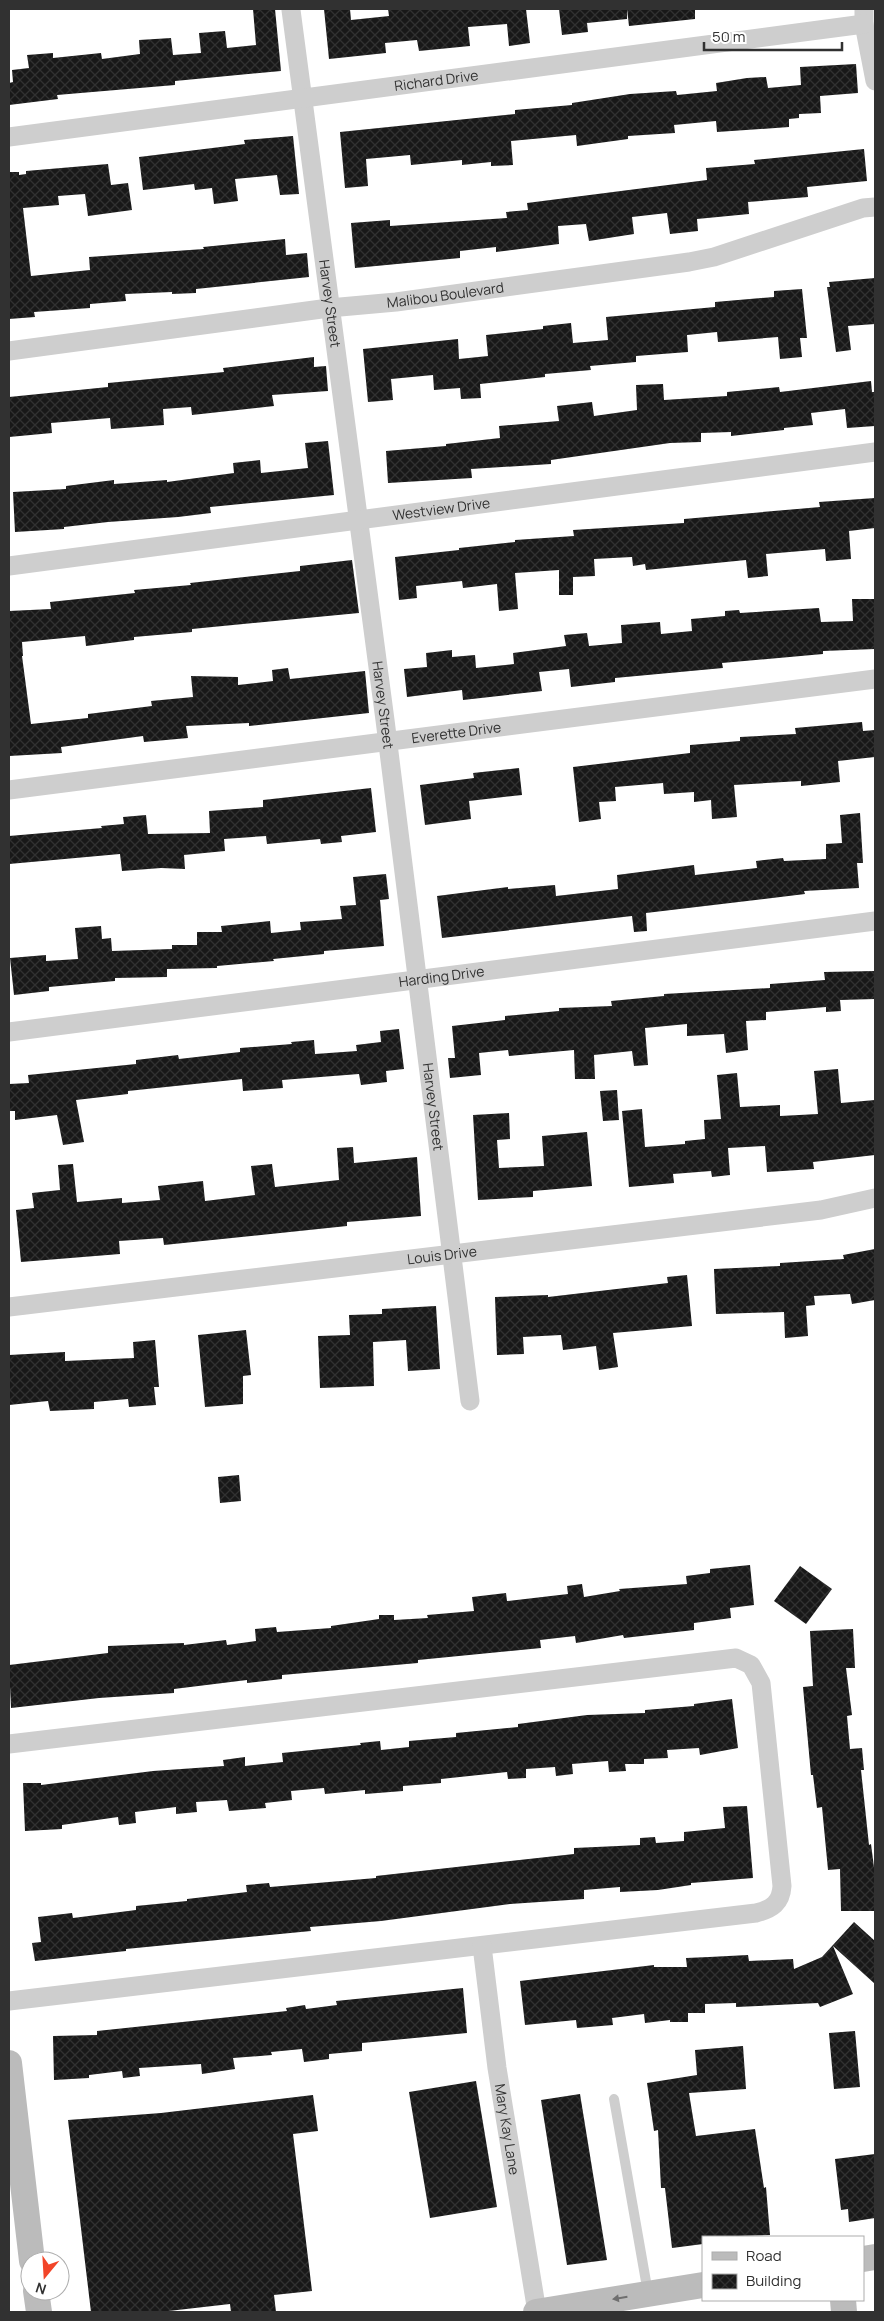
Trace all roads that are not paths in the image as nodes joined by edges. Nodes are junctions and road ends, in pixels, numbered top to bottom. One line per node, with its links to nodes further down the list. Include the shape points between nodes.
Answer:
1 (291, 10): 4 (street, Harvey Street)
2 (864, 17): 3 (street); 4 (street, Richard Drive)
3 (875, 81)
4 (304, 98): 5 (street, Richard Drive); 7 (street, Harvey Street)
5 (9, 137)
6 (875, 207): 7 (street, Malibou Boulevard, via 863,208 714,257 396,302)
7 (329, 308): 8 (street, Malibou Boulevard); 10 (street, Harvey Street)
8 (9, 350)
9 (875, 452): 10 (street, Westview Drive)
10 (358, 520): 11 (street, Westview Drive); 13 (street, Harvey Street)
11 (9, 566)
12 (875, 679): 13 (street, Everette Drive)
13 (388, 741): 14 (street, Everette Drive); 16 (street, Harvey Street)
14 (9, 790)
15 (875, 921): 16 (street, Harding Drive)
16 (418, 979): 17 (street, Harding Drive); 19 (street, Harvey Street)
17 (9, 1032)
18 (875, 1198): 19 (street, Louis Drive, via 821,1210)
19 (453, 1254): 20 (street, Louis Drive); 21 (street, Harvey Street)
20 (9, 1307)
21 (470, 1401)
22 (9, 1744): 23 (street, via 730,1658 751,1666 761,1683 782,1886 779,1901 772,1908 756,1913)
23 (482, 1946): 24 (street); 30 (street, Mary Kay Lane, via 497,2068)
24 (9, 2001)
25 (9, 2063): 27 (street)
26 (614, 2099): 29 (lane)
27 (31, 2251)
28 (702, 2285): 29 (street)
29 (648, 2294): 30 (street, one-way to 30)
30 (537, 2312)

